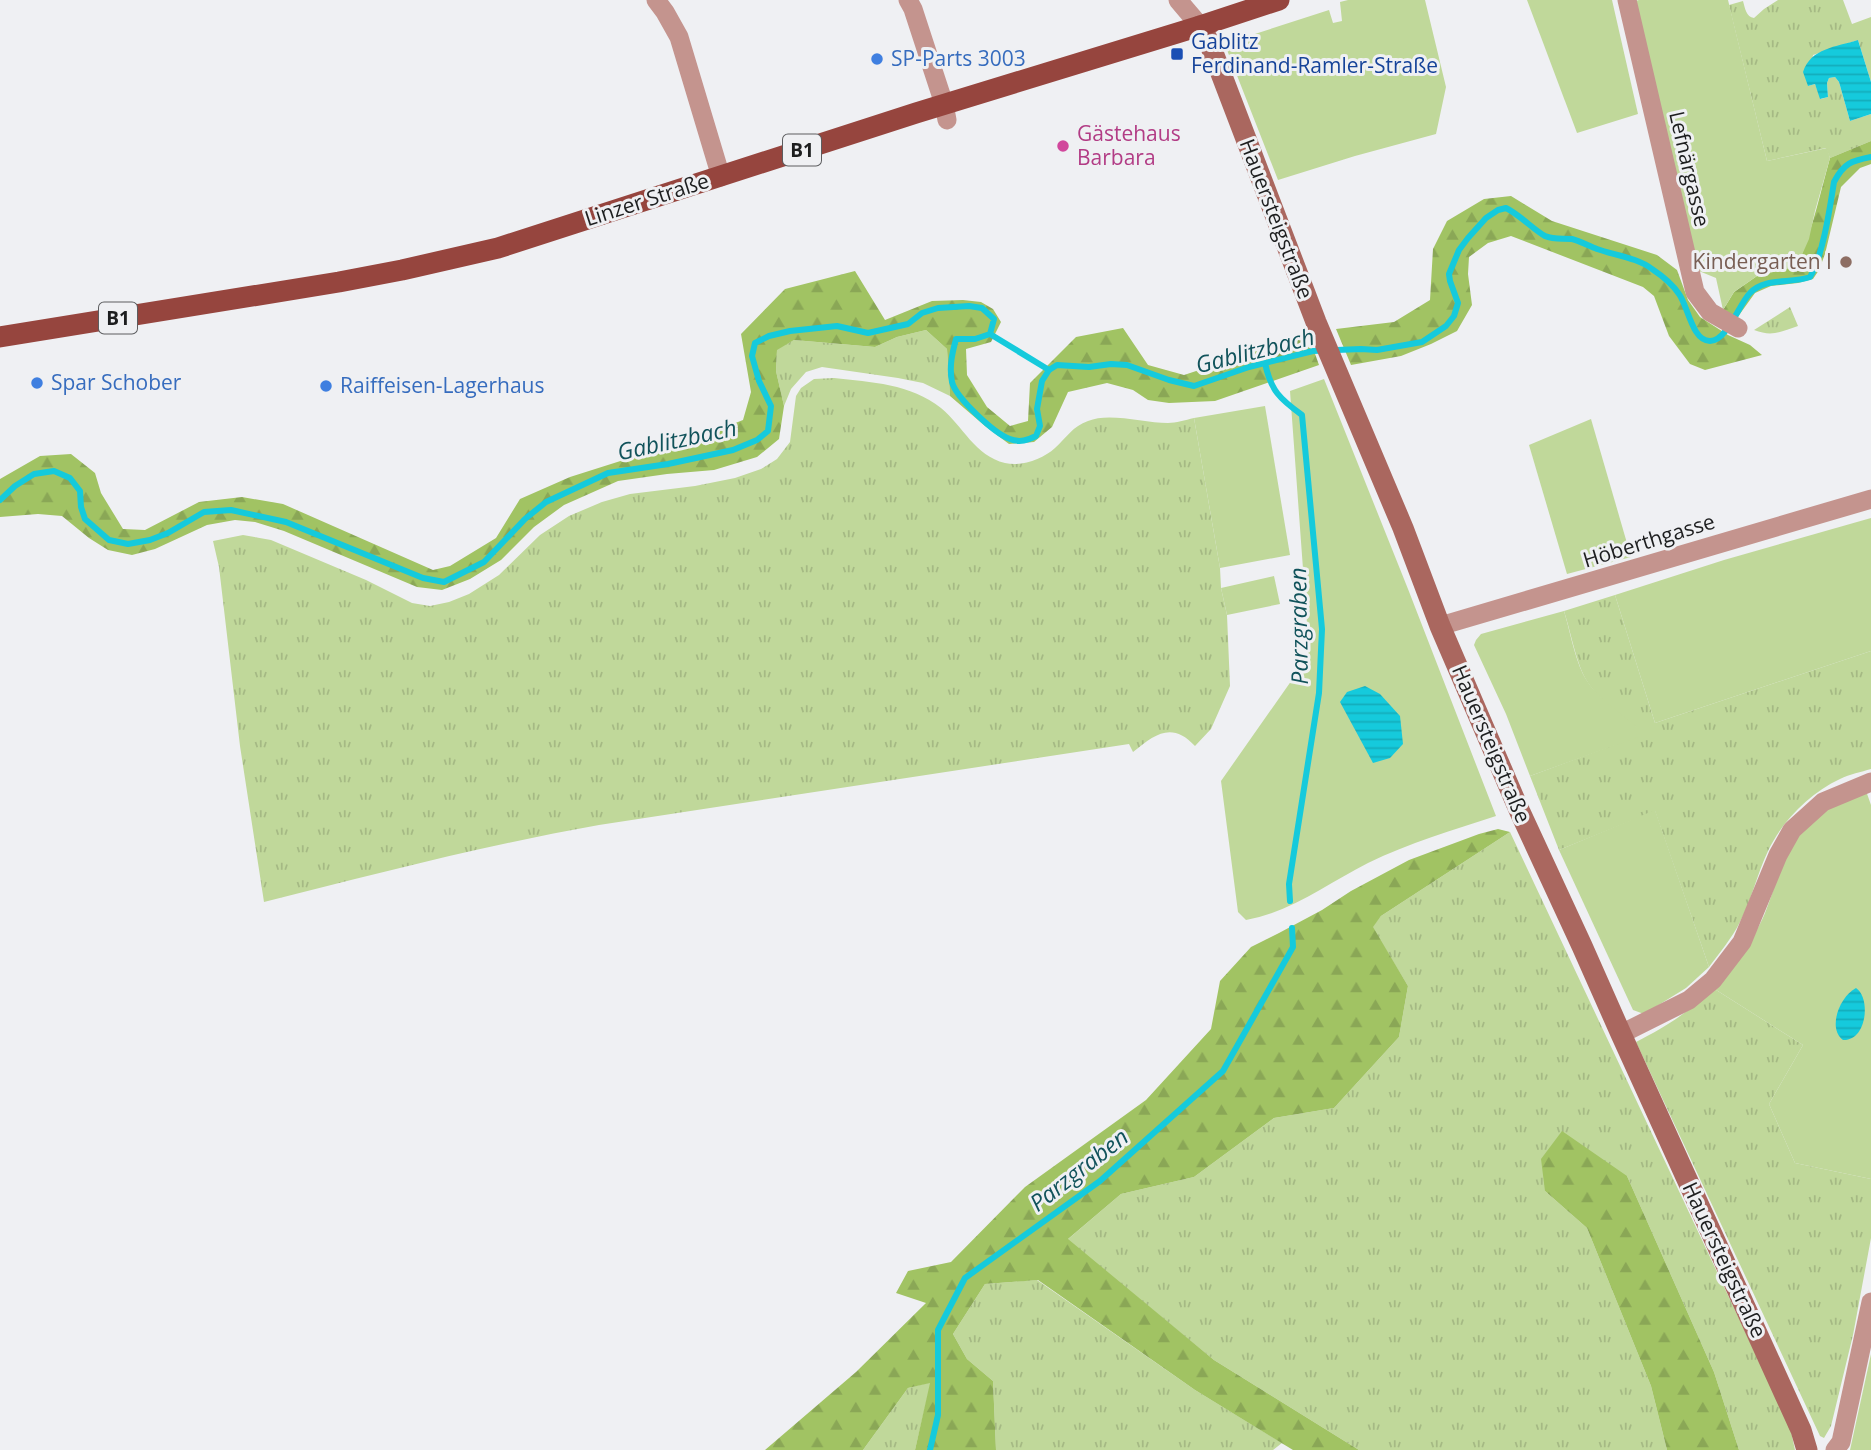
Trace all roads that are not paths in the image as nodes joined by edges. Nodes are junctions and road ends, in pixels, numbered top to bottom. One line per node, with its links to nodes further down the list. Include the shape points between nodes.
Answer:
1 (656, 0): 8 (street, via 679,37)
2 (908, 0): 7 (street)
3 (1178, 0): 6 (street)
4 (1279, 0): 6 (main road, Linzer Straße / B1)
5 (1627, 0): 9 (street, Lefnärgasse, via 1695,292 1710,312)
6 (1200, 26): 7 (main road, Linzer Straße / B1); 12 (street, Hauersteigstraße)
7 (945, 112): 8 (main road, Linzer Straße / B1)
8 (721, 177): 10 (main road, Linzer Straße / B1, via 498,248 402,270)
9 (1738, 328)
10 (0, 337)
11 (1871, 499): 12 (street, Höberthgasse)
12 (1440, 626): 14 (street, Hauersteigstraße)
13 (1871, 782): 14 (street, via 1823,802 1792,830 1742,942 1713,979 1689,1000)
14 (1621, 1034): 16 (street, Hauersteigstraße)
15 (1871, 1302): 17 (street, via 1841,1442)
16 (1808, 1450)
17 (1835, 1450)

